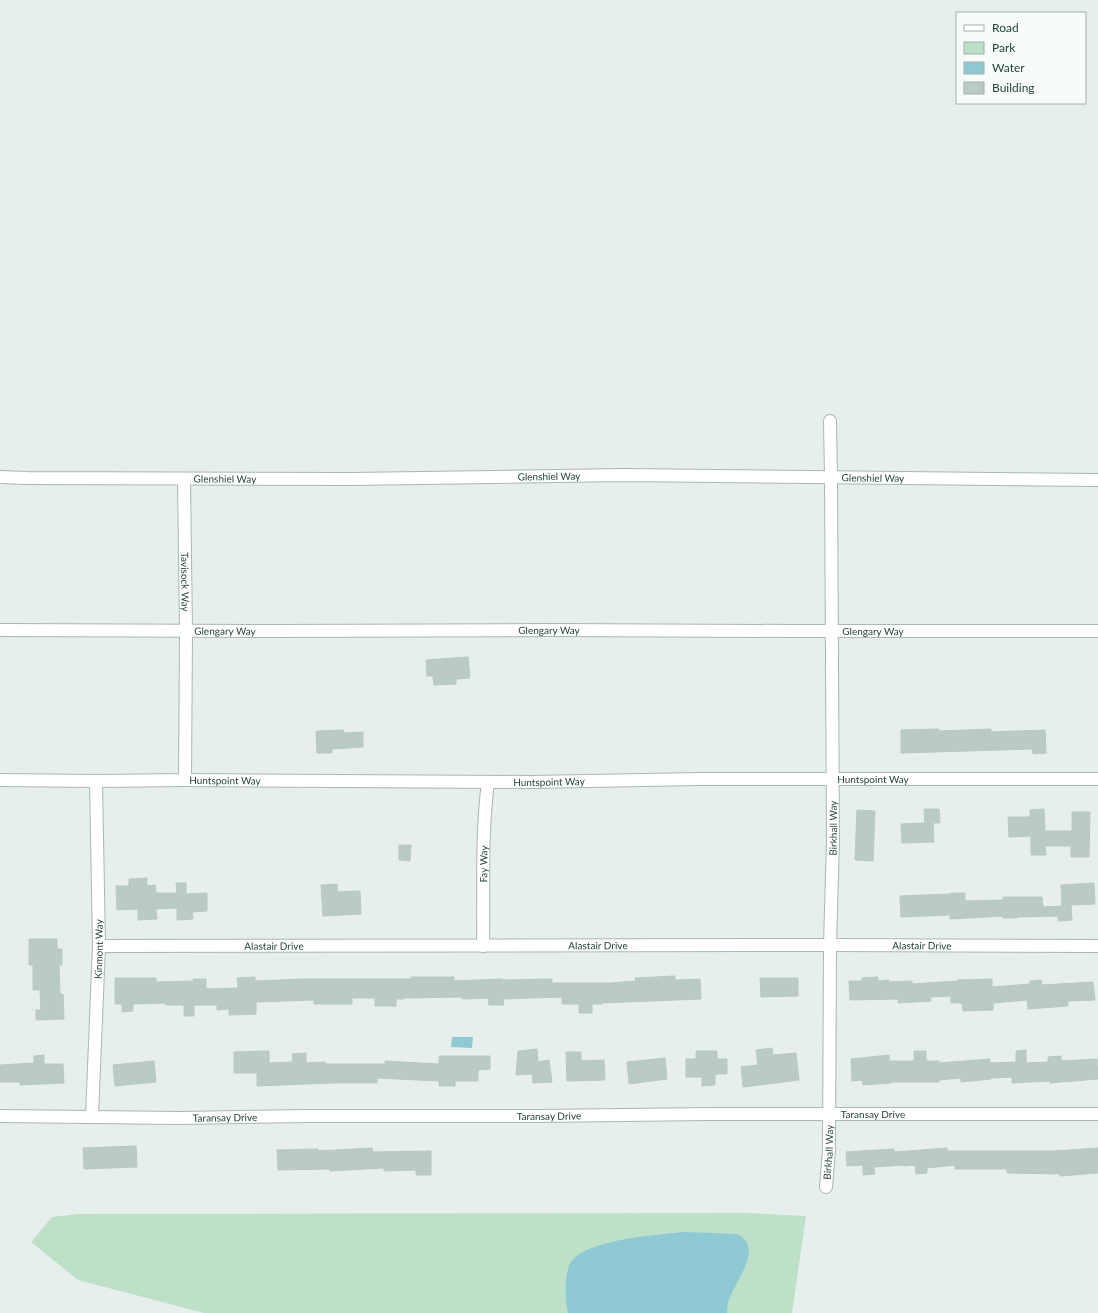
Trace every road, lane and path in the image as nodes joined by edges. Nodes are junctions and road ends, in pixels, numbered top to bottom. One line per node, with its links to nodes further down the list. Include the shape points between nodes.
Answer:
1 (830, 422): 3 (street, Birkhall Way)
2 (0, 477): 4 (street, Glenshiel Way)
3 (831, 478): 4 (street, Glenshiel Way, via 622,475); 5 (street, Glenshiel Way); 7 (street, Birkhall Way)
4 (184, 479): 8 (street, Tavisock Way)
5 (1098, 480)
6 (0, 630): 8 (street, Glengary Way)
7 (832, 630): 8 (street, Glengary Way); 9 (street, Glengary Way); 10 (street, Birkhall Way)
8 (186, 631): 13 (street, Tavisock Way)
9 (1098, 631)
10 (833, 779): 11 (street, Huntspoint Way); 15 (street, Huntspoint Way); 16 (street, Birkhall Way)
11 (1098, 779)
12 (0, 780): 14 (street, Huntspoint Way)
13 (185, 780): 14 (street, Huntspoint Way); 15 (street, Huntspoint Way)
14 (96, 781): 17 (street, Kinmont Way)
15 (488, 782): 18 (street, Fay Way, via 484,830)
16 (830, 945): 18 (street, Alastair Drive); 19 (street, Alastair Drive); 21 (street, Birkhall Way)
17 (99, 946): 18 (street, Alastair Drive); 23 (street, Kinmont Way)
18 (484, 946)
19 (1098, 946)
20 (1098, 1114): 21 (street, Taransay Drive)
21 (829, 1115): 23 (street, Taransay Drive, via 180,1118); 24 (street, Birkhall Way)
22 (0, 1116): 23 (street, Taransay Drive)
23 (92, 1116)
24 (826, 1187)

